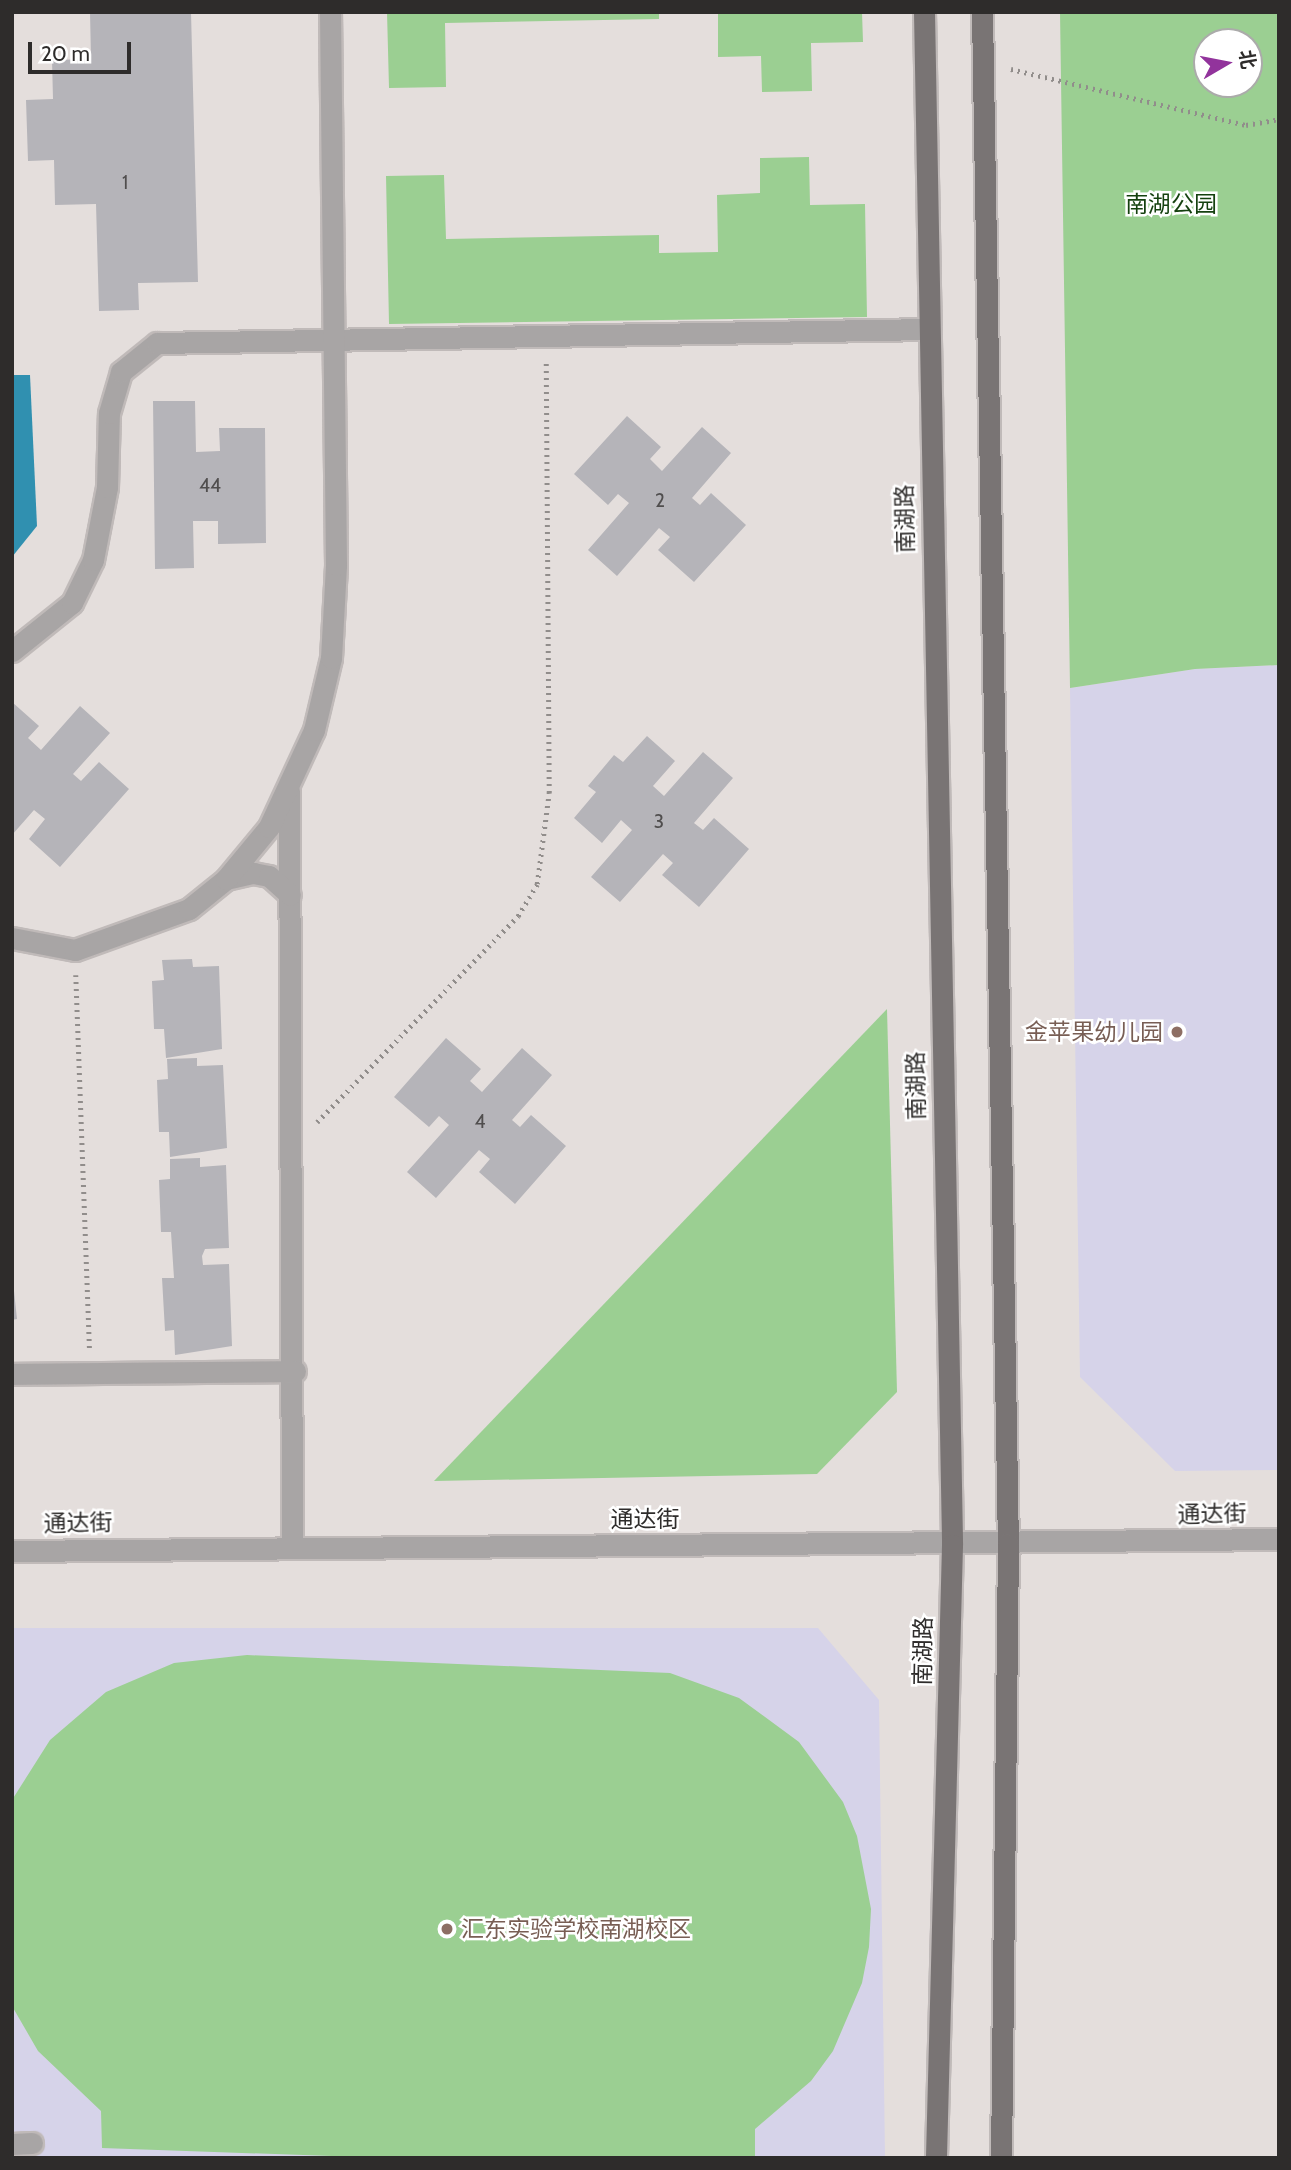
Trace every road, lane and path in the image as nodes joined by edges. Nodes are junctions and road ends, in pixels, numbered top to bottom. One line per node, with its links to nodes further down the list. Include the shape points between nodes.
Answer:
1 (330, 12): 8 (street)
2 (923, 12): 6 (main road, 南湖路)
3 (982, 12): 4 (main road)
4 (983, 62): 5 (path, via 1247,125); 20 (main road)
5 (1279, 119)
6 (927, 329): 7 (street); 22 (main road, 南湖路)
7 (546, 336): 8 (street); 15 (path, via 549,793 537,884 518,916)
8 (332, 339): 9 (street, via 158,343 138,354 121,372 109,413 107,487 93,560 72,603); 10 (street, via 336,565 331,657 314,730)
9 (12, 651)
10 (289, 785): 11 (street, via 270,827); 12 (street)
11 (226, 879): 12 (street, via 253,873 269,876); 14 (street, via 189,909)
12 (290, 895): 15 (street)
13 (12, 939): 14 (street)
14 (75, 950): 17 (path)
15 (292, 1148): 16 (street)
16 (295, 1371): 17 (street); 21 (street)
17 (91, 1373): 18 (street)
18 (12, 1374)
19 (1279, 1539): 20 (street, 通达街)
20 (1008, 1544): 22 (street, 通达街); 25 (main road)
21 (292, 1545): 22 (street, 通达街); 23 (street, 通达街)
22 (952, 1545): 24 (main road, 南湖路)
23 (12, 1551)
24 (936, 2158)
25 (1001, 2158)

